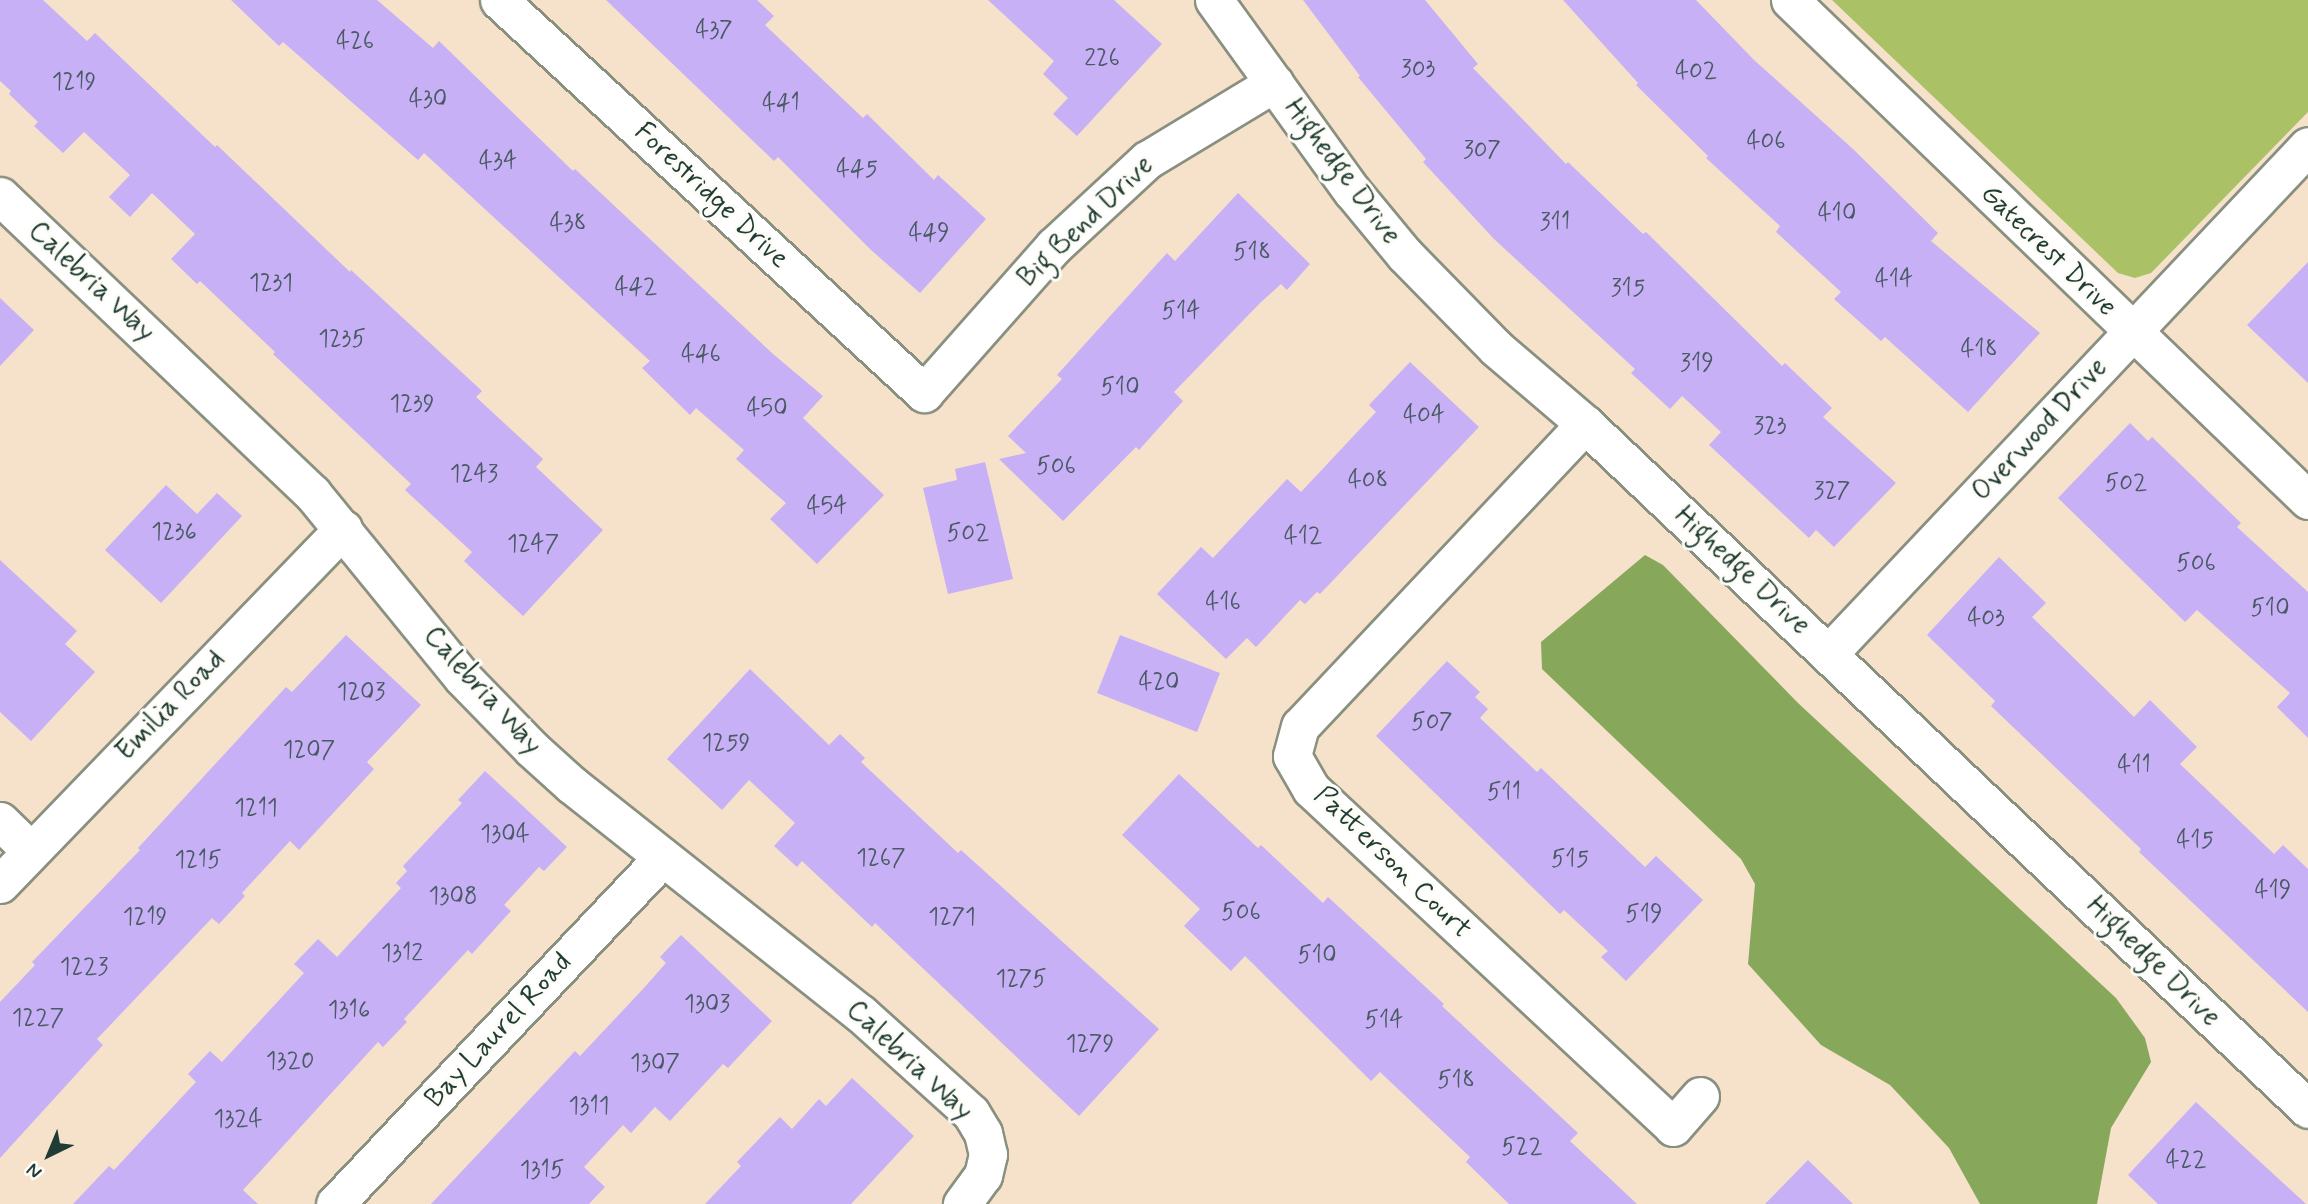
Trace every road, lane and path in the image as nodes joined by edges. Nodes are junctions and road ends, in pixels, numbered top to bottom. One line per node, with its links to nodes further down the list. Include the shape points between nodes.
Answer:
1 (499, 0): 8 (street, Forestridge Drive)
2 (1214, 0): 4 (street, Highedge Drive)
3 (1790, 0): 7 (street, Gatecrest Drive)
4 (1274, 83): 8 (street, Big Bend Drive, via 1147,160 1054,246); 9 (street, Highedge Drive, via 1405,255 1496,348)
5 (2308, 146): 7 (street, Overwood Drive)
6 (0, 196): 11 (street, Calebria Way, via 293,474)
7 (2133, 332): 10 (street, Gatecrest Drive); 12 (street, Overwood Drive)
8 (924, 393)
9 (1585, 424): 12 (street, Highedge Drive); 17 (street, Patterson Court, via 1300,726 1292,756 1311,789 1673,1127)
10 (2308, 500)
11 (343, 529): 14 (street, Emilia Road); 15 (street, Calebria Way, via 498,716 572,785)
12 (1829, 653): 18 (street, Highedge Drive)
13 (0, 821): 14 (street)
14 (31, 851): 16 (street, Emilia Road)
15 (663, 857): 19 (street, Bay Laurel Road); 20 (street, Calebria Way, via 900,1046 971,1113 988,1154 983,1175)
16 (0, 884)
17 (1700, 1096)
18 (2308, 1109)
19 (335, 1204)
20 (962, 1204)

